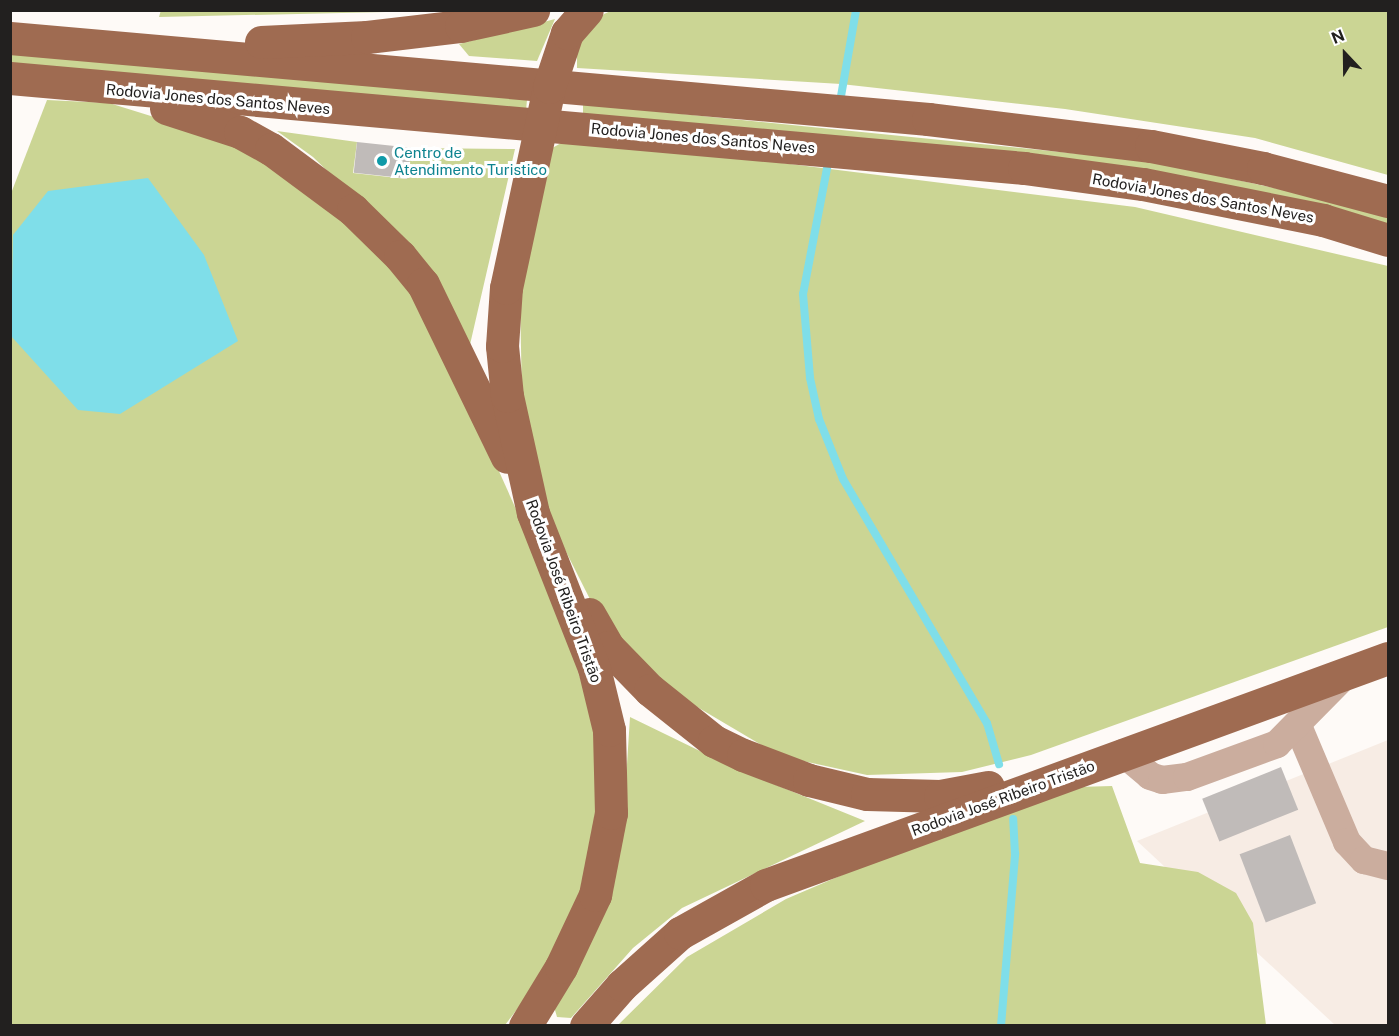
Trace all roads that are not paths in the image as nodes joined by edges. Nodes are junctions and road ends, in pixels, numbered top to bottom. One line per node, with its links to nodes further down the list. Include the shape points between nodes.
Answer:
1 (532, 10): 4 (main road, via 461,26 367,37)
2 (587, 10): 6 (main road, Rodovia José Ribeiro Tristão, via 567,33)
3 (10, 38): 4 (main road)
4 (140, 47): 6 (main road)
5 (10, 78): 7 (main road, Rodovia Jones dos Santos Neves)
6 (549, 87): 8 (main road, Rodovia José Ribeiro Tristão); 9 (main road, via 928,119 1151,146 1263,168)
7 (117, 90): 8 (main road, Rodovia Jones dos Santos Neves); 11 (main road, via 240,132 271,149 353,210 400,256 423,284)
8 (542, 124): 10 (main road, Rodovia Jones dos Santos Neves, via 1024,168 1143,184 1323,220); 11 (main road, Rodovia José Ribeiro Tristão, via 506,288 502,346 507,396)
9 (1389, 201)
10 (1389, 240)
11 (539, 526): 15 (main road, via 608,648 650,690 714,741 771,767 867,794 940,796); 17 (main road, Rodovia José Ribeiro Tristão, via 594,668 609,730 611,813 595,895 561,967)
12 (1389, 658): 13 (main road, Rodovia José Ribeiro Tristão)
13 (1346, 675): 14 (lane); 15 (main road, Rodovia José Ribeiro Tristão)
14 (1298, 726): 15 (lane, via 1270,748 1172,780 1150,776); 16 (lane, via 1347,842 1364,860)
15 (1123, 753): 18 (main road, Rodovia José Ribeiro Tristão, via 766,885 680,933 622,985)
16 (1389, 866)
17 (525, 1026)
18 (586, 1026)

